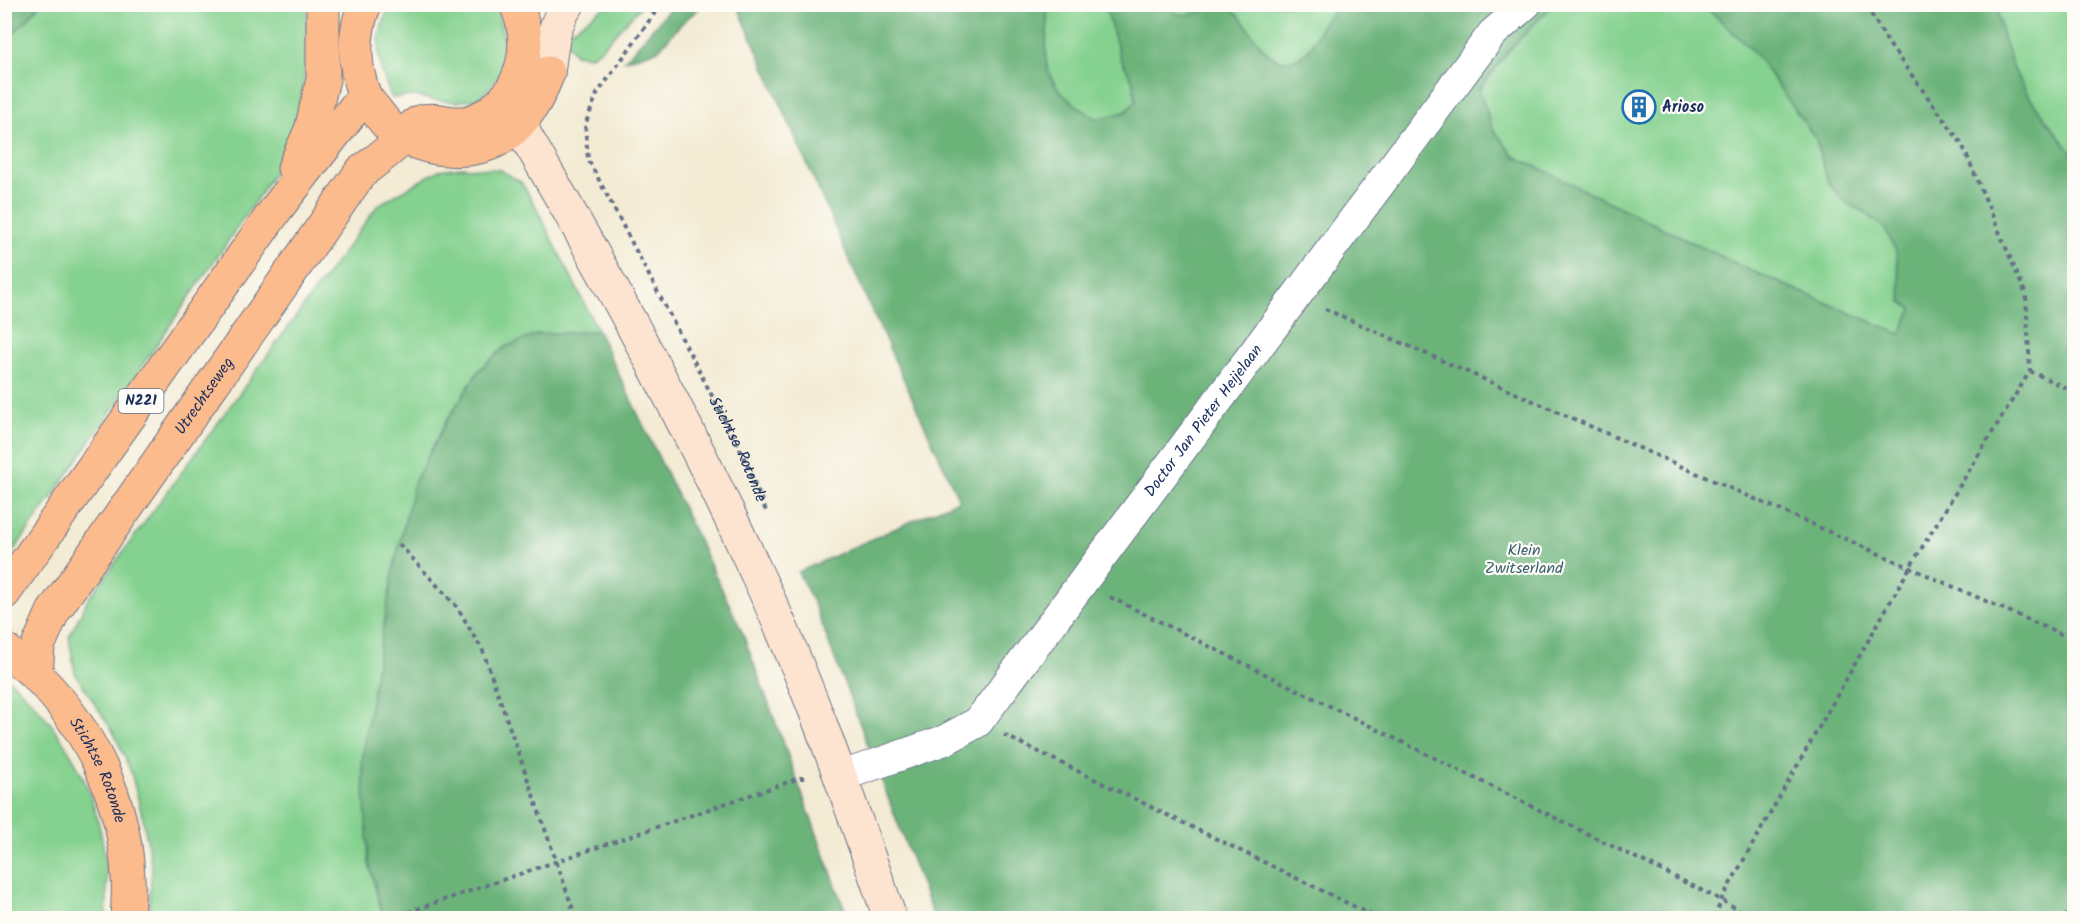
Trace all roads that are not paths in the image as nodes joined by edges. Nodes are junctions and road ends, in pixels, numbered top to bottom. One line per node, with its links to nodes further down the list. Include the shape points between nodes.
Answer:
1 (323, 4): 11 (main road, N221, via 324,79 311,130)
2 (365, 4): 8 (main road, via 355,58)
3 (516, 4): 7 (main road, N221, via 525,39)
4 (568, 4): 6 (street, via 558,23)
5 (1526, 4): 15 (street, Doctor Jan Pieter Heijelaan, via 1492,34 978,722 945,740)
6 (548, 73): 9 (main road, via 538,98)
7 (516, 86): 9 (main road, N221); 10 (main road, N221, via 496,108 480,118 462,123 424,120 413,125)
8 (364, 96): 10 (main road, via 392,129); 11 (main road, N221)
9 (521, 121): 10 (main road, via 489,144 462,150 435,148); 15 (street, via 525,135 656,366 752,562)
10 (405, 136): 14 (main road, Utrechtseweg / N221, via 361,172 71,584 38,646)
11 (277, 208): 12 (main road, N221)
12 (4, 593)
13 (4, 650): 14 (main road, Stichtse Rotonde)
14 (36, 675): 16 (main road, Stichtse Rotonde, via 92,747 110,788 123,832)
15 (839, 777): 17 (street)
16 (127, 918)
17 (890, 918)

